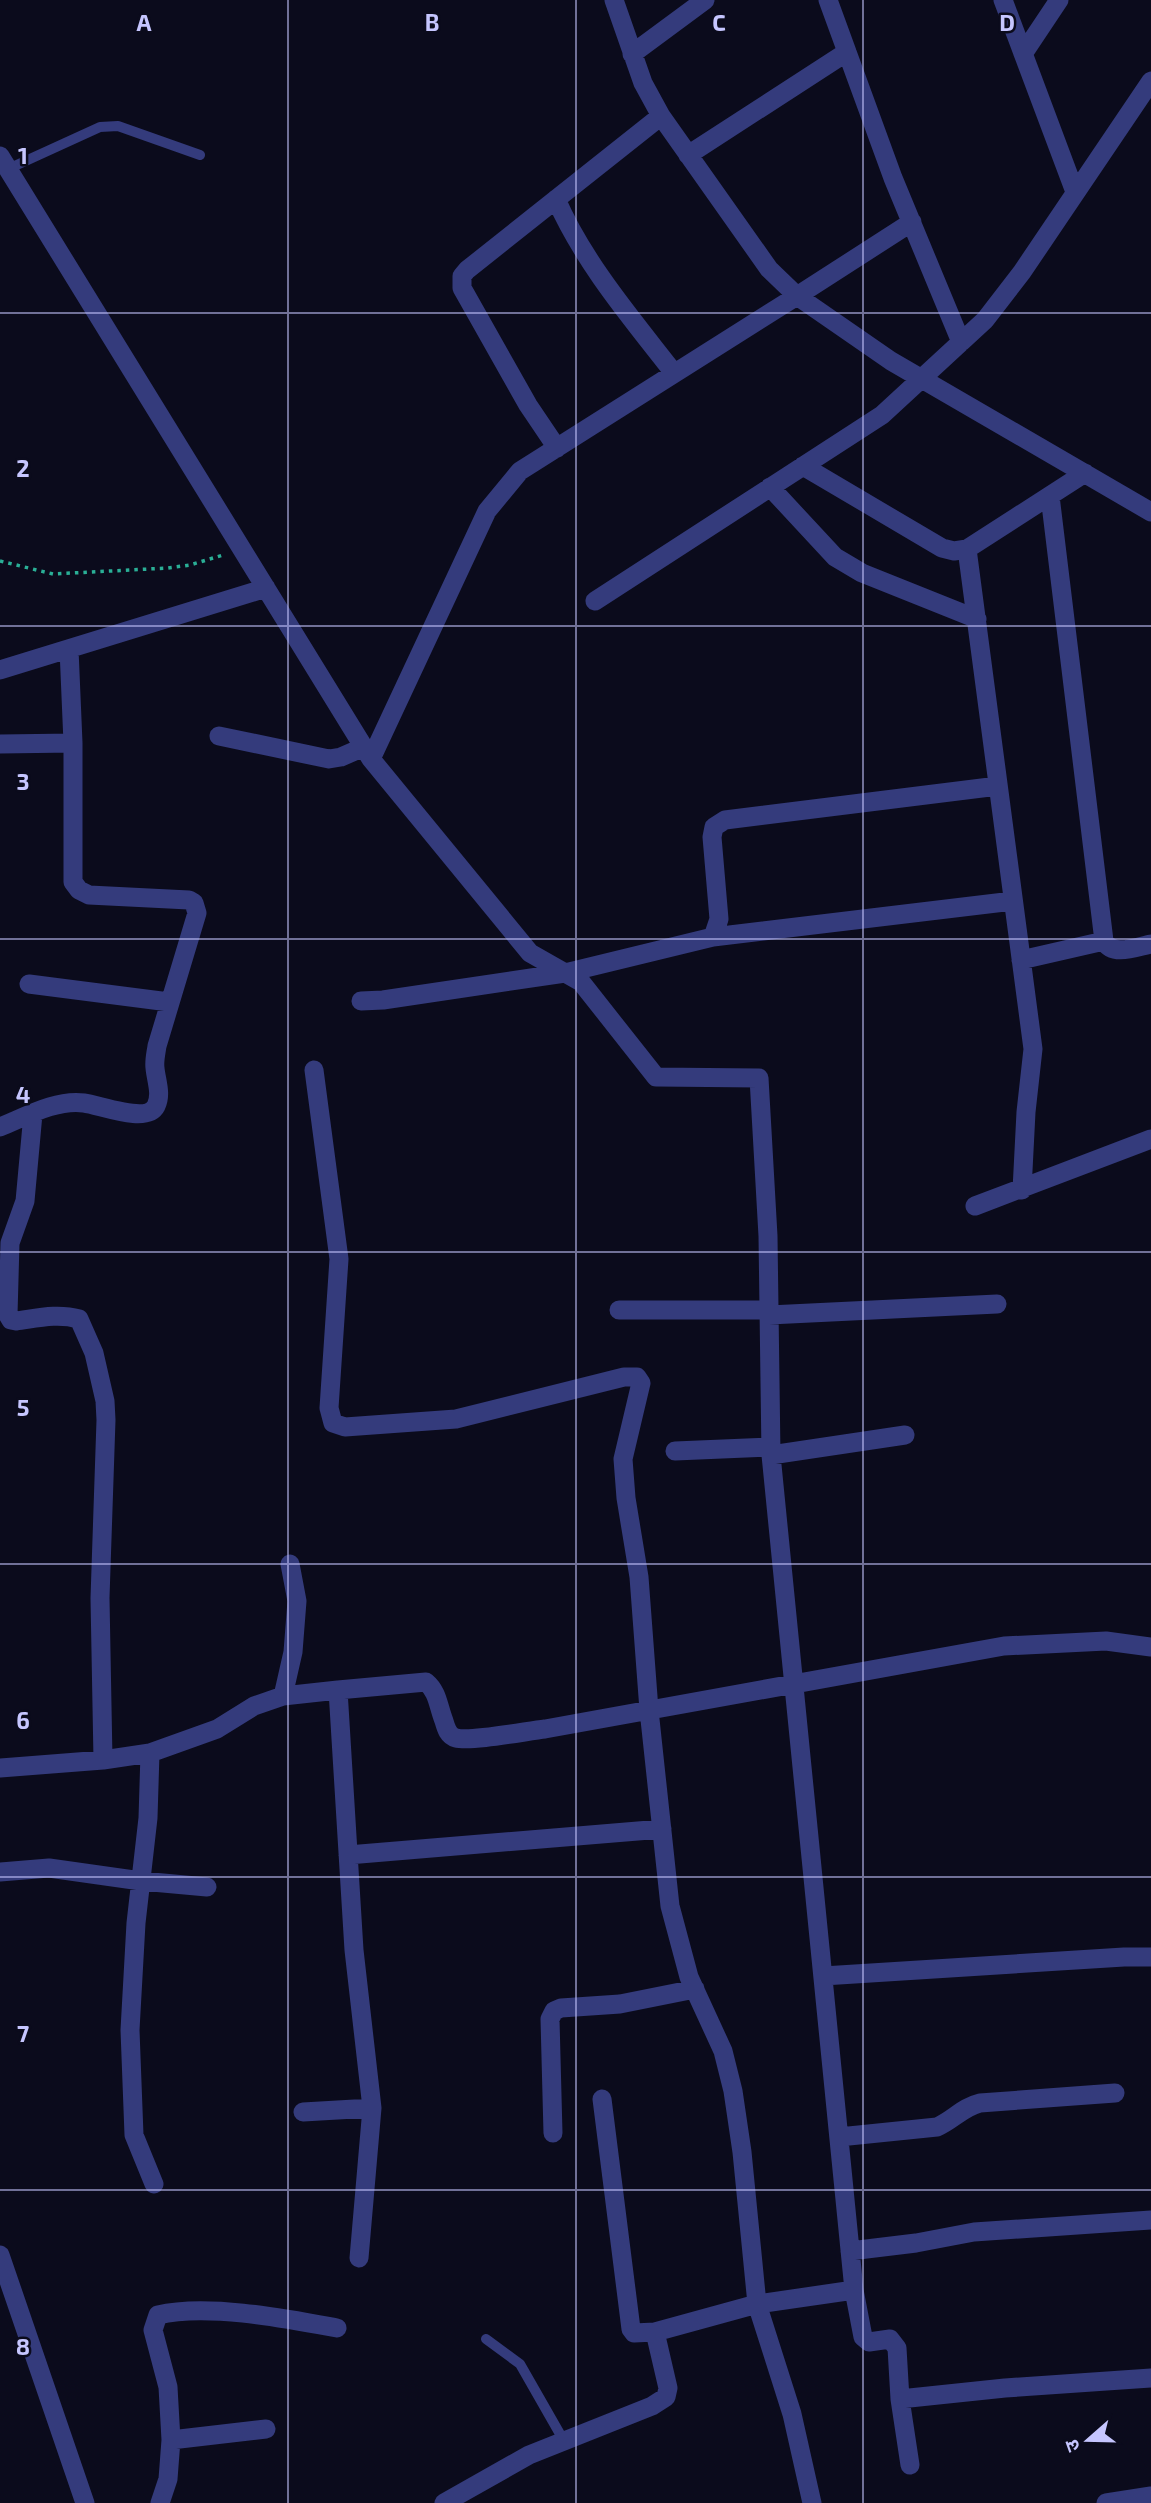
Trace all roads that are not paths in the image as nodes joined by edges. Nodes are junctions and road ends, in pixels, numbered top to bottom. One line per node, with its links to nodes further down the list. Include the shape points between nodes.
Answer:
1 (614, 0): 7 (street)
2 (705, 0): 7 (street)
3 (828, 0): 6 (street)
4 (1003, 0): 8 (street)
5 (1059, 0): 8 (street)
6 (847, 52): 12 (street); 16 (street)
7 (632, 54): 10 (street)
8 (1023, 54): 14 (street)
9 (1151, 81): 14 (street)
10 (661, 116): 12 (street); 15 (street)
11 (200, 155): 13 (lane, via 118,126 100,127)
12 (688, 155): 17 (street, via 769,269)
13 (4, 162): 28 (street)
14 (1075, 192): 18 (street, via 993,311)
15 (556, 199): 19 (street, via 568,227); 21 (street, via 467,270 462,288)
16 (912, 222): 17 (street); 18 (street)
17 (797, 296): 19 (street); 20 (street)
18 (961, 342): 20 (street)
19 (674, 373): 21 (street)
20 (921, 379): 22 (street, via 882,415); 23 (street)
21 (557, 448): 36 (street, via 520,471 487,511)
22 (803, 466): 24 (street); 27 (street, via 942,548)
23 (1085, 473): 25 (street); 26 (street)
24 (771, 487): 29 (street); 30 (street, via 835,557 862,573)
25 (1050, 496): 27 (street); 40 (street)
26 (1151, 512)
27 (967, 549): 30 (street)
28 (266, 588): 31 (street); 36 (street)
29 (595, 601)
30 (977, 619): 37 (street)
31 (69, 649): 32 (street); 34 (street)
32 (0, 670)
33 (219, 736): 36 (street, via 329,759)
34 (73, 743): 35 (street); 46 (street, via 73,882 79,890 89,895 194,903 197,913)
35 (0, 744)
36 (367, 753): 43 (street, via 530,953)
37 (998, 786): 38 (street); 39 (street, via 725,820 714,827 712,837 719,919)
38 (1013, 901): 39 (street); 42 (street)
39 (713, 937): 43 (street)
40 (1104, 941): 41 (street, via 1116,950); 42 (street)
41 (1151, 944)
42 (1021, 960): 51 (street, via 1032,1049)
43 (565, 973): 45 (street); 55 (street, via 581,982 656,1077 759,1078)
44 (29, 984): 46 (street)
45 (361, 1001)
46 (169, 1002): 48 (street, via 157,1046 159,1092 153,1111 140,1115 82,1102)
47 (314, 1070): 64 (street, via 338,1248 329,1408 333,1423 345,1427 443,1421 637,1377 641,1390 623,1460 639,1577)
48 (33, 1114): 49 (street); 66 (street, via 25,1201 10,1243 8,1315 16,1321 50,1316 79,1319 94,1353 105,1401 100,1598)
49 (0, 1127)
50 (1151, 1139): 51 (street)
51 (1022, 1190): 52 (street)
52 (975, 1206)
53 (996, 1304): 55 (street)
54 (619, 1310): 55 (street)
55 (769, 1312): 58 (street)
56 (905, 1435): 58 (street)
57 (675, 1451): 58 (street)
58 (771, 1451): 61 (street)
59 (290, 1564): 63 (street, via 297,1601)
60 (1151, 1647): 61 (street, via 1106,1641 1004,1646)
61 (794, 1684): 64 (street); 74 (street)
62 (338, 1690): 63 (street); 64 (street, via 426,1682 437,1697 447,1731 456,1738); 69 (street)
63 (283, 1696): 65 (street, via 254,1706 217,1729)
64 (649, 1710): 68 (street)
65 (150, 1753): 66 (street); 71 (street)
66 (103, 1760): 67 (street)
67 (0, 1768)
68 (662, 1829): 69 (street); 75 (street, via 670,1906)
69 (348, 1855): 78 (street)
70 (0, 1872): 71 (street, via 49,1868)
71 (141, 1881): 72 (street); 82 (street, via 130,2029 134,2135)
72 (207, 1887)
73 (1151, 1957): 74 (street)
74 (823, 1976): 81 (street)
75 (695, 1989): 80 (street, via 554,2011 550,2019); 88 (street, via 723,2051 733,2091)
76 (1115, 2093): 81 (street, via 980,2103 969,2105 937,2127)
77 (602, 2099): 90 (street, via 631,2329 639,2334)
78 (372, 2108): 79 (street); 86 (street)
79 (303, 2112)
80 (553, 2133)
81 (839, 2137): 84 (street)
82 (153, 2184)
83 (1151, 2220): 84 (street, via 974,2232)
84 (850, 2250): 87 (street)
85 (0, 2255): 99 (street)
86 (359, 2258)
87 (855, 2290): 88 (street); 93 (street, via 863,2337 869,2342 890,2339 896,2345)
88 (757, 2304): 90 (street); 102 (street, via 792,2414)
89 (337, 2328): 95 (street, via 219,2312 158,2315 153,2330 168,2387)
90 (655, 2332): 96 (street, via 666,2397)
91 (486, 2339): 96 (lane, via 520,2364)
92 (1151, 2378): 93 (street)
93 (900, 2399): 97 (street)
94 (266, 2429): 95 (street)
95 (171, 2440): 100 (street, via 168,2479)
96 (564, 2441): 101 (street, via 529,2455)
97 (910, 2465)
98 (1151, 2496): 103 (street)
99 (85, 2503)
100 (160, 2503)
101 (444, 2503)
102 (812, 2503)
103 (1106, 2503)

